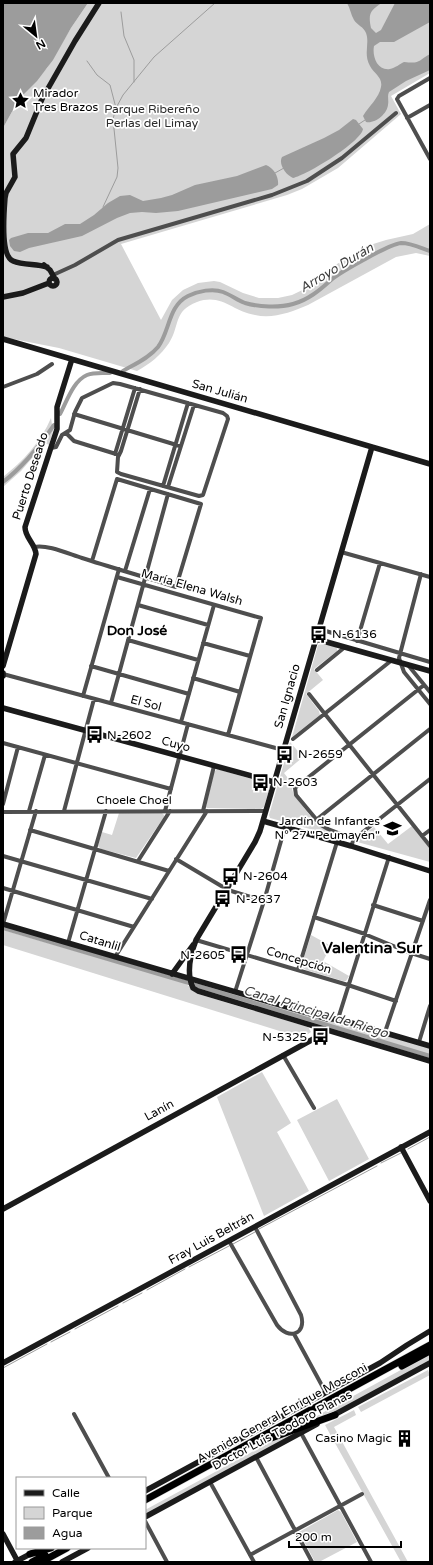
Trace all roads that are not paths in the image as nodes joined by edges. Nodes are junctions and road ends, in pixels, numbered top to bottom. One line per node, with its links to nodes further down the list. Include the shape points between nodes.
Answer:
1 (99, 3): 8 (street, via 42,99 26,138 13,152 16,174 5,198 5,243 8,258 17,262 34,261 46,267)
2 (430, 78): 5 (street, via 397,98)
3 (430, 104): 5 (street)
4 (396, 113): 8 (street, via 342,158 307,181 272,196 118,240)
5 (407, 118): 6 (street)
6 (428, 152): 7 (street)
7 (430, 159)
8 (54, 277): 9 (street, via 58,282 56,285 49,283 20,294)
9 (3, 297)
10 (3, 339): 11 (street, San Julián)
11 (72, 359): 24 (street, San Julián); 25 (street, Puerto Deseado, via 57,407 57,427)
12 (52, 364): 13 (street, via 37,374)
13 (3, 387)
14 (134, 388): 15 (street); 18 (street, via 118,383 111,384 83,397); 19 (street)
15 (140, 389): 16 (street); 20 (street)
16 (188, 403): 17 (street); 22 (street)
17 (194, 404): 23 (street); 28 (street, via 226,414 228,419 203,496)
18 (74, 414): 19 (street); 21 (street, via 70,429)
19 (123, 429): 20 (street); 26 (street)
20 (128, 430): 22 (street); 26 (street, via 122,451)
21 (66, 433): 25 (street, via 62,435 57,446); 26 (street, via 74,441)
22 (175, 445): 23 (street); 28 (street)
23 (180, 446): 28 (street)
24 (372, 447): 27 (street, San Julián); 32 (street, San Ignacio)
25 (50, 448): 31 (street, Puerto Deseado, via 25,527)
26 (116, 455): 28 (street, via 117,472)
27 (430, 464)
28 (165, 487)
29 (150, 489): 30 (street); 33 (street, via 117,479); 36 (street)
30 (168, 494): 39 (street); 39 (street, María Elena Walsh, via 201,504 176,587)
31 (34, 547): 33 (street, María Elena Walsh, via 44,546); 58 (street, via 35,556)
32 (341, 552): 34 (street); 45 (street, San Ignacio)
33 (92, 561): 35 (street, María Elena Walsh)
34 (380, 563): 37 (street); 48 (street)
35 (119, 570): 36 (street, María Elena Walsh); 38 (street)
36 (125, 571): 39 (street, María Elena Walsh)
37 (421, 574): 40 (street); 51 (street)
38 (117, 577): 41 (street, María Elena Walsh); 59 (street)
39 (145, 577): 41 (street)
40 (430, 577)
41 (143, 585): 42 (street); 43 (street, María Elena Walsh)
42 (138, 605): 44 (street); 47 (street)
43 (214, 605): 44 (street); 52 (street, María Elena Walsh, via 261,618)
44 (208, 625): 49 (street)
45 (318, 629): 46 (street, San Ignacio); 48 (street)
46 (316, 639): 50 (street); 86 (street, San Ignacio)
47 (128, 640): 53 (street); 63 (street)
48 (357, 640): 51 (street)
49 (203, 643): 52 (street); 53 (street)
50 (345, 647): 54 (street); 60 (street)
51 (399, 653): 55 (street); 56 (street)
52 (250, 656): 67 (street)
53 (198, 660): 64 (street)
54 (392, 660): 56 (street); 76 (street)
55 (430, 662)
56 (400, 663): 57 (street); 66 (street)
57 (408, 665): 61 (street); 65 (street)
58 (3, 666)
59 (91, 666): 63 (street); 71 (street)
60 (316, 670)
61 (430, 671)
62 (3, 674): 71 (street, El Sol)
63 (119, 674): 69 (street); 73 (street)
64 (193, 678): 67 (street); 69 (street)
65 (424, 684): 66 (street); 68 (street)
66 (418, 689): 74 (street); 84 (street)
67 (240, 692): 81 (street)
68 (430, 692)
69 (189, 694): 77 (street)
70 (309, 694): 76 (street)
71 (83, 696): 72 (street, El Sol)
72 (94, 699): 73 (street, El Sol); 80 (street)
73 (111, 703): 77 (street, El Sol)
74 (430, 704)
75 (3, 708): 80 (street, Cuyo)
76 (325, 714): 82 (street); 84 (street)
77 (181, 722): 78 (street, El Sol)
78 (188, 724): 81 (street, El Sol); 88 (street)
79 (430, 729): 91 (street)
80 (86, 730): 88 (street, Cuyo); 89 (street)
81 (228, 735): 86 (street, El Sol)
82 (293, 739)
83 (3, 743): 85 (street)
84 (349, 744): 91 (street); 106 (street, via 297,785 296,795)
85 (18, 747): 87 (street); 95 (street)
86 (283, 750): 93 (street, San Ignacio)
87 (45, 755): 89 (street); 105 (street)
88 (180, 756): 90 (street, Cuyo); 94 (street)
89 (77, 763): 94 (street); 98 (street)
90 (214, 766): 93 (street, Cuyo); 102 (street)
91 (373, 775): 96 (street); 106 (street)
92 (430, 779): 96 (street)
93 (274, 782): 103 (street, San Ignacio)
94 (171, 789): 100 (street)
95 (3, 804)
96 (398, 805): 111 (street); 112 (street)
97 (36, 811): 98 (street, Choele Choel); 105 (street, Choele Choel); 109 (street)
98 (64, 811): 99 (street, Choele Choel)
99 (106, 811): 100 (street, Choele Choel); 116 (street)
100 (165, 811): 101 (street, Choele Choel)
101 (170, 811): 102 (street, Choele Choel); 121 (street)
102 (205, 811): 103 (street, Choele Choel); 119 (street)
103 (266, 811): 107 (street, San Ignacio)
104 (3, 812): 105 (street, Choele Choel)
105 (29, 812)
106 (316, 820): 112 (street, via 328,829)
107 (263, 821): 108 (street); 126 (street, San Ignacio, via 255,842)
108 (285, 827): 113 (street); 130 (street)
109 (30, 830): 116 (street); 120 (street)
110 (430, 830): 111 (street)
111 (422, 836): 115 (street)
112 (354, 839): 114 (street)
113 (337, 842): 114 (street); 133 (street)
114 (351, 846): 118 (street)
115 (430, 846)
116 (95, 849): 121 (street); 124 (street)
117 (3, 856): 120 (street)
118 (389, 858): 123 (street); 131 (street)
119 (176, 859): 122 (street); 126 (street)
120 (21, 861): 124 (street); 127 (street)
121 (138, 861): 122 (street)
122 (169, 871): 128 (street)
123 (430, 871)
124 (86, 880): 128 (street); 132 (street)
125 (3, 888): 127 (street)
126 (226, 889): 130 (street); 138 (street, San Ignacio)
127 (13, 891): 132 (street); 135 (street)
128 (152, 899): 136 (street)
129 (430, 900): 134 (street)
130 (264, 901): 141 (street)
131 (373, 905): 134 (street); 137 (street)
132 (77, 910): 136 (street); 139 (street)
133 (314, 917): 137 (street); 144 (street)
134 (423, 921): 140 (street)
135 (3, 924): 139 (street, Catanlil)
136 (134, 927): 142 (street)
137 (364, 934): 140 (street); 147 (street)
138 (196, 940): 141 (street, Concepción); 145 (street, San Ignacio); 146 (street, San Ignacio, via 191,956)
139 (68, 943): 142 (street, Catanlil)
140 (412, 954): 143 (street); 149 (street)
141 (247, 955): 144 (street, Concepción); 148 (street)
142 (115, 957): 145 (street, Catanlil)
143 (430, 959)
144 (298, 970): 147 (street, Concepción)
145 (172, 974): 146 (street, Catanlil)
146 (191, 980): 148 (street, Catanlil); 152 (street, via 193,988 198,991)
147 (348, 985): 149 (street, Concepción); 151 (street)
148 (235, 992): 151 (street, Catanlil, via 328,1019)
149 (396, 1001): 153 (street)
150 (430, 1006): 154 (street)
151 (338, 1019): 153 (street, Catanlil)
152 (325, 1029): 156 (street, Lanín, via 317,1037); 157 (street)
153 (385, 1032): 154 (street, Catanlil)
154 (419, 1042): 155 (street, Catanlil)
155 (430, 1046)
156 (283, 1055): 158 (street); 162 (street, Lanín)
157 (430, 1061)
158 (314, 1108)
159 (430, 1132): 160 (street, Fray Luis Beltrán)
160 (401, 1148): 161 (street); 163 (street, Fray Luis Beltrán)
161 (430, 1201)
162 (3, 1209)
163 (255, 1226): 164 (street, Fray Luis Beltrán); 166 (street, via 301,1315 301,1327)
164 (229, 1241): 166 (street, via 276,1325 286,1334); 169 (street, Fray Luis Beltrán)
165 (430, 1332): 171 (street)
166 (294, 1334): 171 (street)
167 (430, 1345): 181 (highway, Avenida General Enrique Mosconi)
168 (430, 1351): 175 (highway, Avenida General Enrique Mosconi)
169 (3, 1363)
170 (430, 1363): 173 (street, Doctor Luis Teodoro Planas)
171 (326, 1393): 179 (street)
172 (74, 1414): 177 (street)
173 (335, 1415): 174 (street, Doctor Luis Teodoro Planas); 175 (highway)
174 (301, 1433): 176 (street, Doctor Luis Teodoro Planas); 183 (street)
175 (263, 1441): 182 (highway, Avenida General Enrique Mosconi)
176 (256, 1458): 178 (street, Doctor Luis Teodoro Planas); 186 (street)
177 (108, 1477)
178 (210, 1482): 184 (street, Doctor Luis Teodoro Planas); 194 (street)
179 (146, 1490)
180 (362, 1494): 183 (street)
181 (146, 1499)
182 (146, 1505)
183 (340, 1506): 186 (street); 202 (street)
184 (146, 1516)
185 (146, 1523): 199 (street)
186 (295, 1530): 194 (street); 201 (street)
187 (3, 1534): 195 (street)
188 (39, 1549): 193 (street)
189 (48, 1549): 193 (highway)
190 (56, 1549): 196 (highway)
191 (65, 1549): 197 (highway)
192 (86, 1549): 198 (street)
193 (30, 1554): 195 (street)
194 (250, 1555): 200 (street)
195 (17, 1562)
196 (32, 1562)
197 (41, 1562)
198 (62, 1562)
199 (167, 1562)
200 (254, 1562)
201 (312, 1562)
202 (371, 1562)

